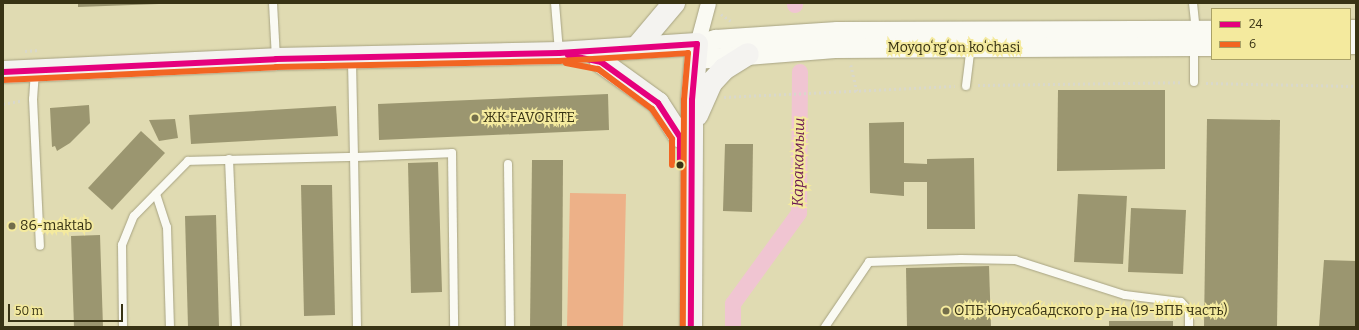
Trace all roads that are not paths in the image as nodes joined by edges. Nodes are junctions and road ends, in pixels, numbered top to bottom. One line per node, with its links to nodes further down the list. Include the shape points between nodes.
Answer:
1 (273, 3): 14 (lane)
2 (555, 3): 11 (lane)
3 (674, 3): 8 (main road)
4 (708, 3): 12 (street)
5 (1194, 3): 6 (lane)
6 (1204, 38): 7 (street, Moyqoʻrgʻon koʻchasi); 10 (street, Moyqoʻrgʻon koʻchasi); 18 (lane)
7 (836, 40): 9 (street, Moyqoʻrgʻon koʻchasi); 10 (street, Moyqoʻrgʻon koʻchasi)
8 (636, 48): 11 (main road); 12 (main road)
9 (756, 48): 12 (street, Moyqoʻrgʻon koʻchasi); 20 (main road, via 724,69 712,82)
10 (971, 48): 19 (lane)
11 (559, 53): 13 (main road); 15 (main road)
12 (691, 54): 15 (main road); 20 (main road)
13 (352, 58): 14 (main road); 21 (lane)
14 (276, 59): 16 (main road)
15 (600, 62): 20 (main road, via 658,103)
16 (35, 70): 17 (main road); 25 (lane, via 33,99)
17 (3, 72)
18 (1194, 82)
19 (966, 86)
20 (686, 138): 32 (main road); 33 (main road)
21 (354, 157): 22 (lane); 29 (lane); 30 (lane, via 452,152)
22 (229, 159): 24 (lane, via 188,160); 28 (lane)
23 (508, 164): 31 (lane)
24 (156, 194): 26 (lane, via 134,216 122,245); 27 (lane, via 167,227)
25 (40, 246)
26 (123, 327)
27 (170, 327)
28 (236, 327)
29 (357, 327)
30 (454, 327)
31 (510, 327)
32 (678, 327)
33 (691, 327)
34 (825, 327): 35 (lane, via 869,262 961,259 1015,260 1125,295 1181,302 1189,310)
35 (1189, 327)

